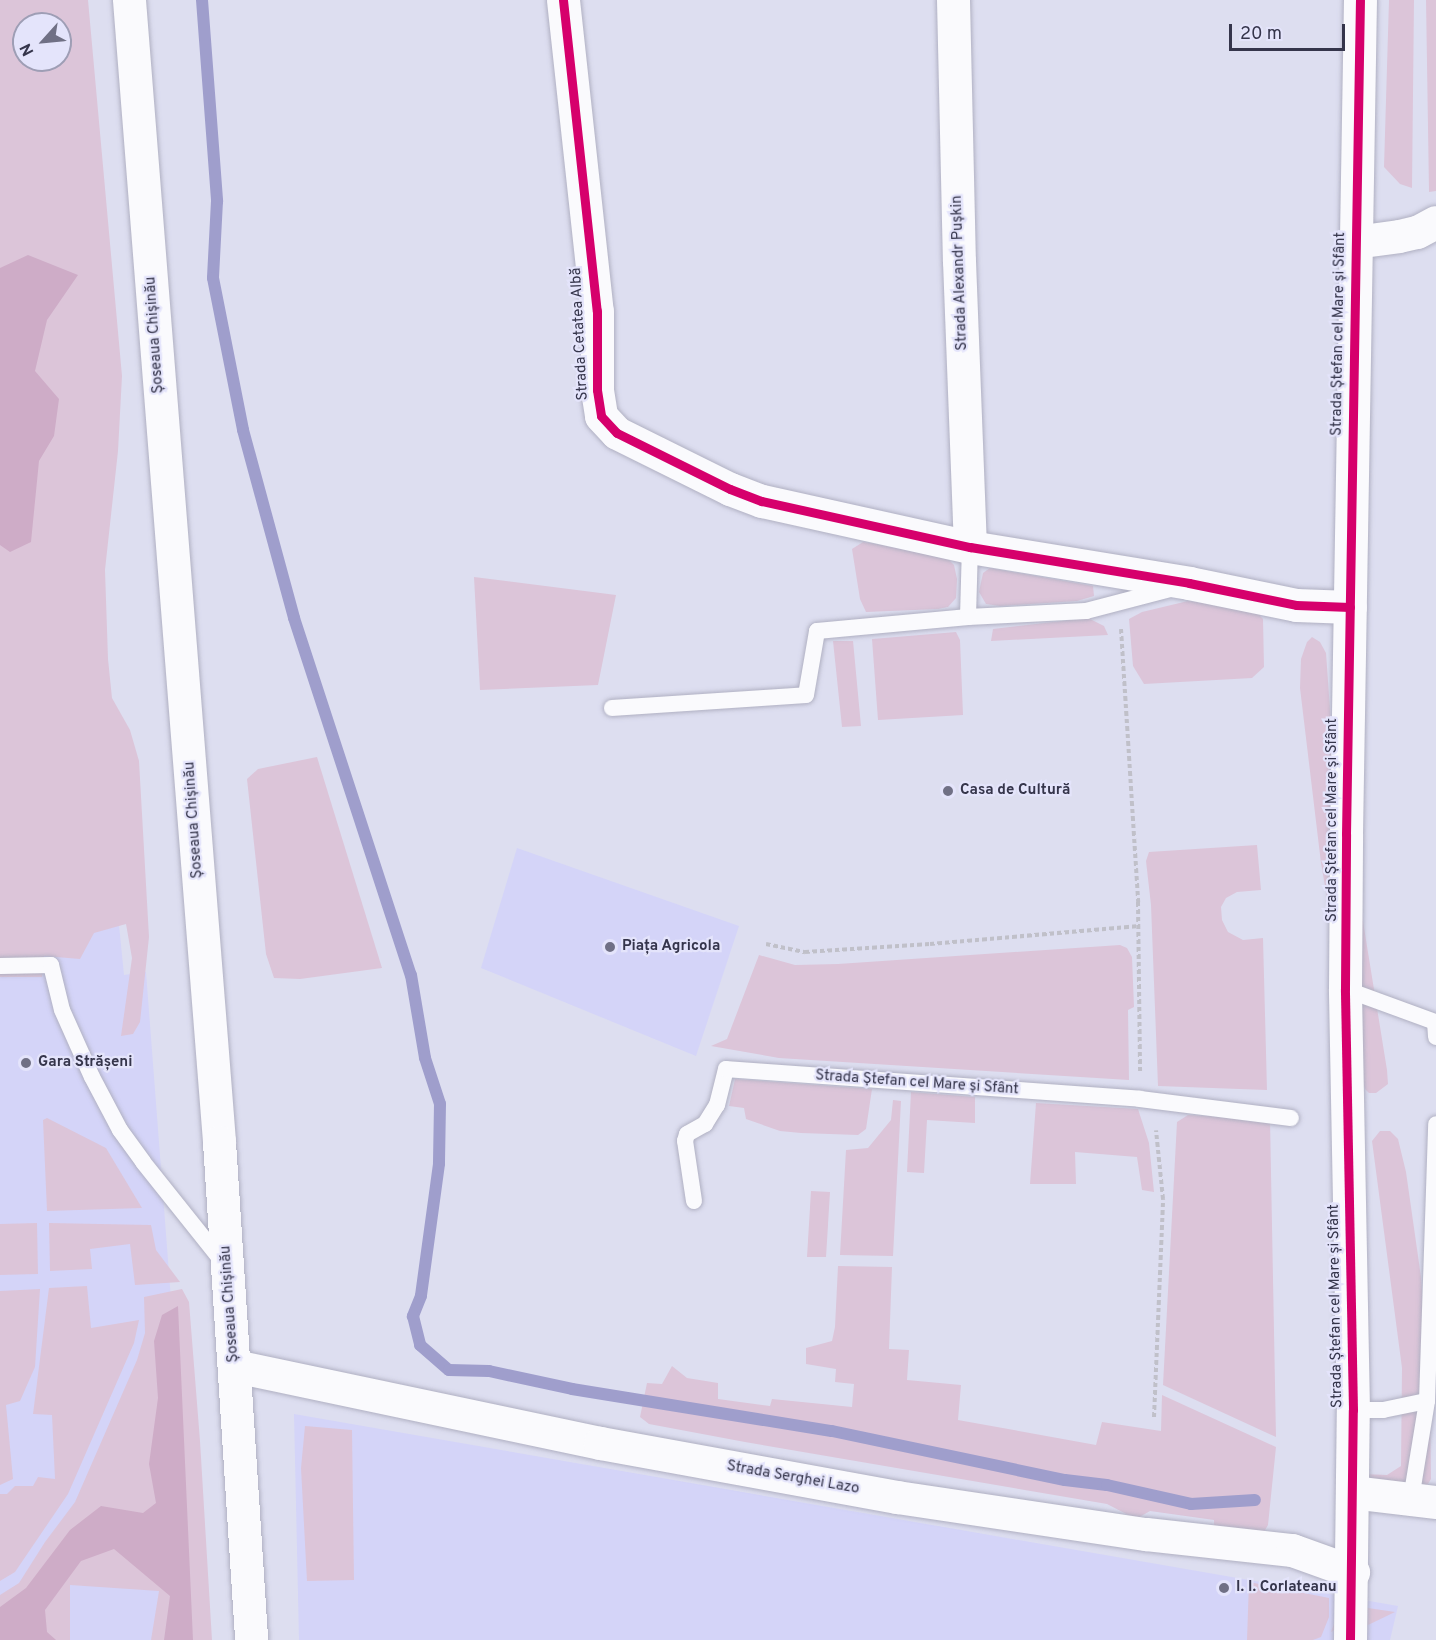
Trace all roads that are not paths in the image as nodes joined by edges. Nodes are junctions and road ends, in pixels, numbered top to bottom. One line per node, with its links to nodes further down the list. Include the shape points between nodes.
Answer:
1 (129, 0): 19 (main road, Șoseaua Chișinău)
2 (563, 0): 7 (main road, Strada Cetatea Albă, via 597,311 597,390 601,416 617,433 762,501)
3 (953, 0): 7 (main road, Strada Alexandr Pușkin)
4 (1360, 0): 6 (main road, Strada Ștefan cel Mare și Sfânt)
5 (1436, 222): 6 (main road, via 1417,232)
6 (1355, 242): 9 (main road, Strada Ștefan cel Mare și Sfânt)
7 (970, 547): 8 (main road, Strada Cetatea Albă); 10 (lane)
8 (1189, 583): 9 (main road, Strada Cetatea Albă, via 1296,605); 10 (lane, via 1086,611)
9 (1350, 607): 13 (main road, Strada Ștefan cel Mare și Sfânt)
10 (968, 617): 11 (lane, via 817,631 806,695)
11 (612, 708)
12 (0, 966): 19 (lane, via 51,964 62,1010 120,1130)
13 (1345, 990): 14 (lane); 22 (main road, Strada Ștefan cel Mare și Sfânt)
14 (1436, 1022): 15 (lane)
15 (1436, 1037)
16 (1291, 1118): 18 (lane, Strada Ștefan cel Mare și Sfânt, via 1145,1099 726,1069 717,1105 705,1124 687,1134 685,1141)
17 (1436, 1124): 21 (lane)
18 (694, 1201)
19 (226, 1266): 20 (main road, Șoseaua Chișinău)
20 (235, 1366): 25 (main road, Strada Serghei Lazo, via 600,1443 897,1497 1146,1534 1293,1550); 26 (main road, Șoseaua Chișinău)
21 (1427, 1401): 22 (lane, via 1383,1410); 24 (lane)
22 (1353, 1410): 23 (main road, Strada Ștefan cel Mare și Sfânt)
23 (1352, 1492): 24 (main road); 25 (main road, Strada Ștefan cel Mare și Sfânt)
24 (1423, 1501)
25 (1353, 1572): 27 (main road, Strada Ștefan cel Mare și Sfânt)
26 (251, 1640)
27 (1350, 1640)

